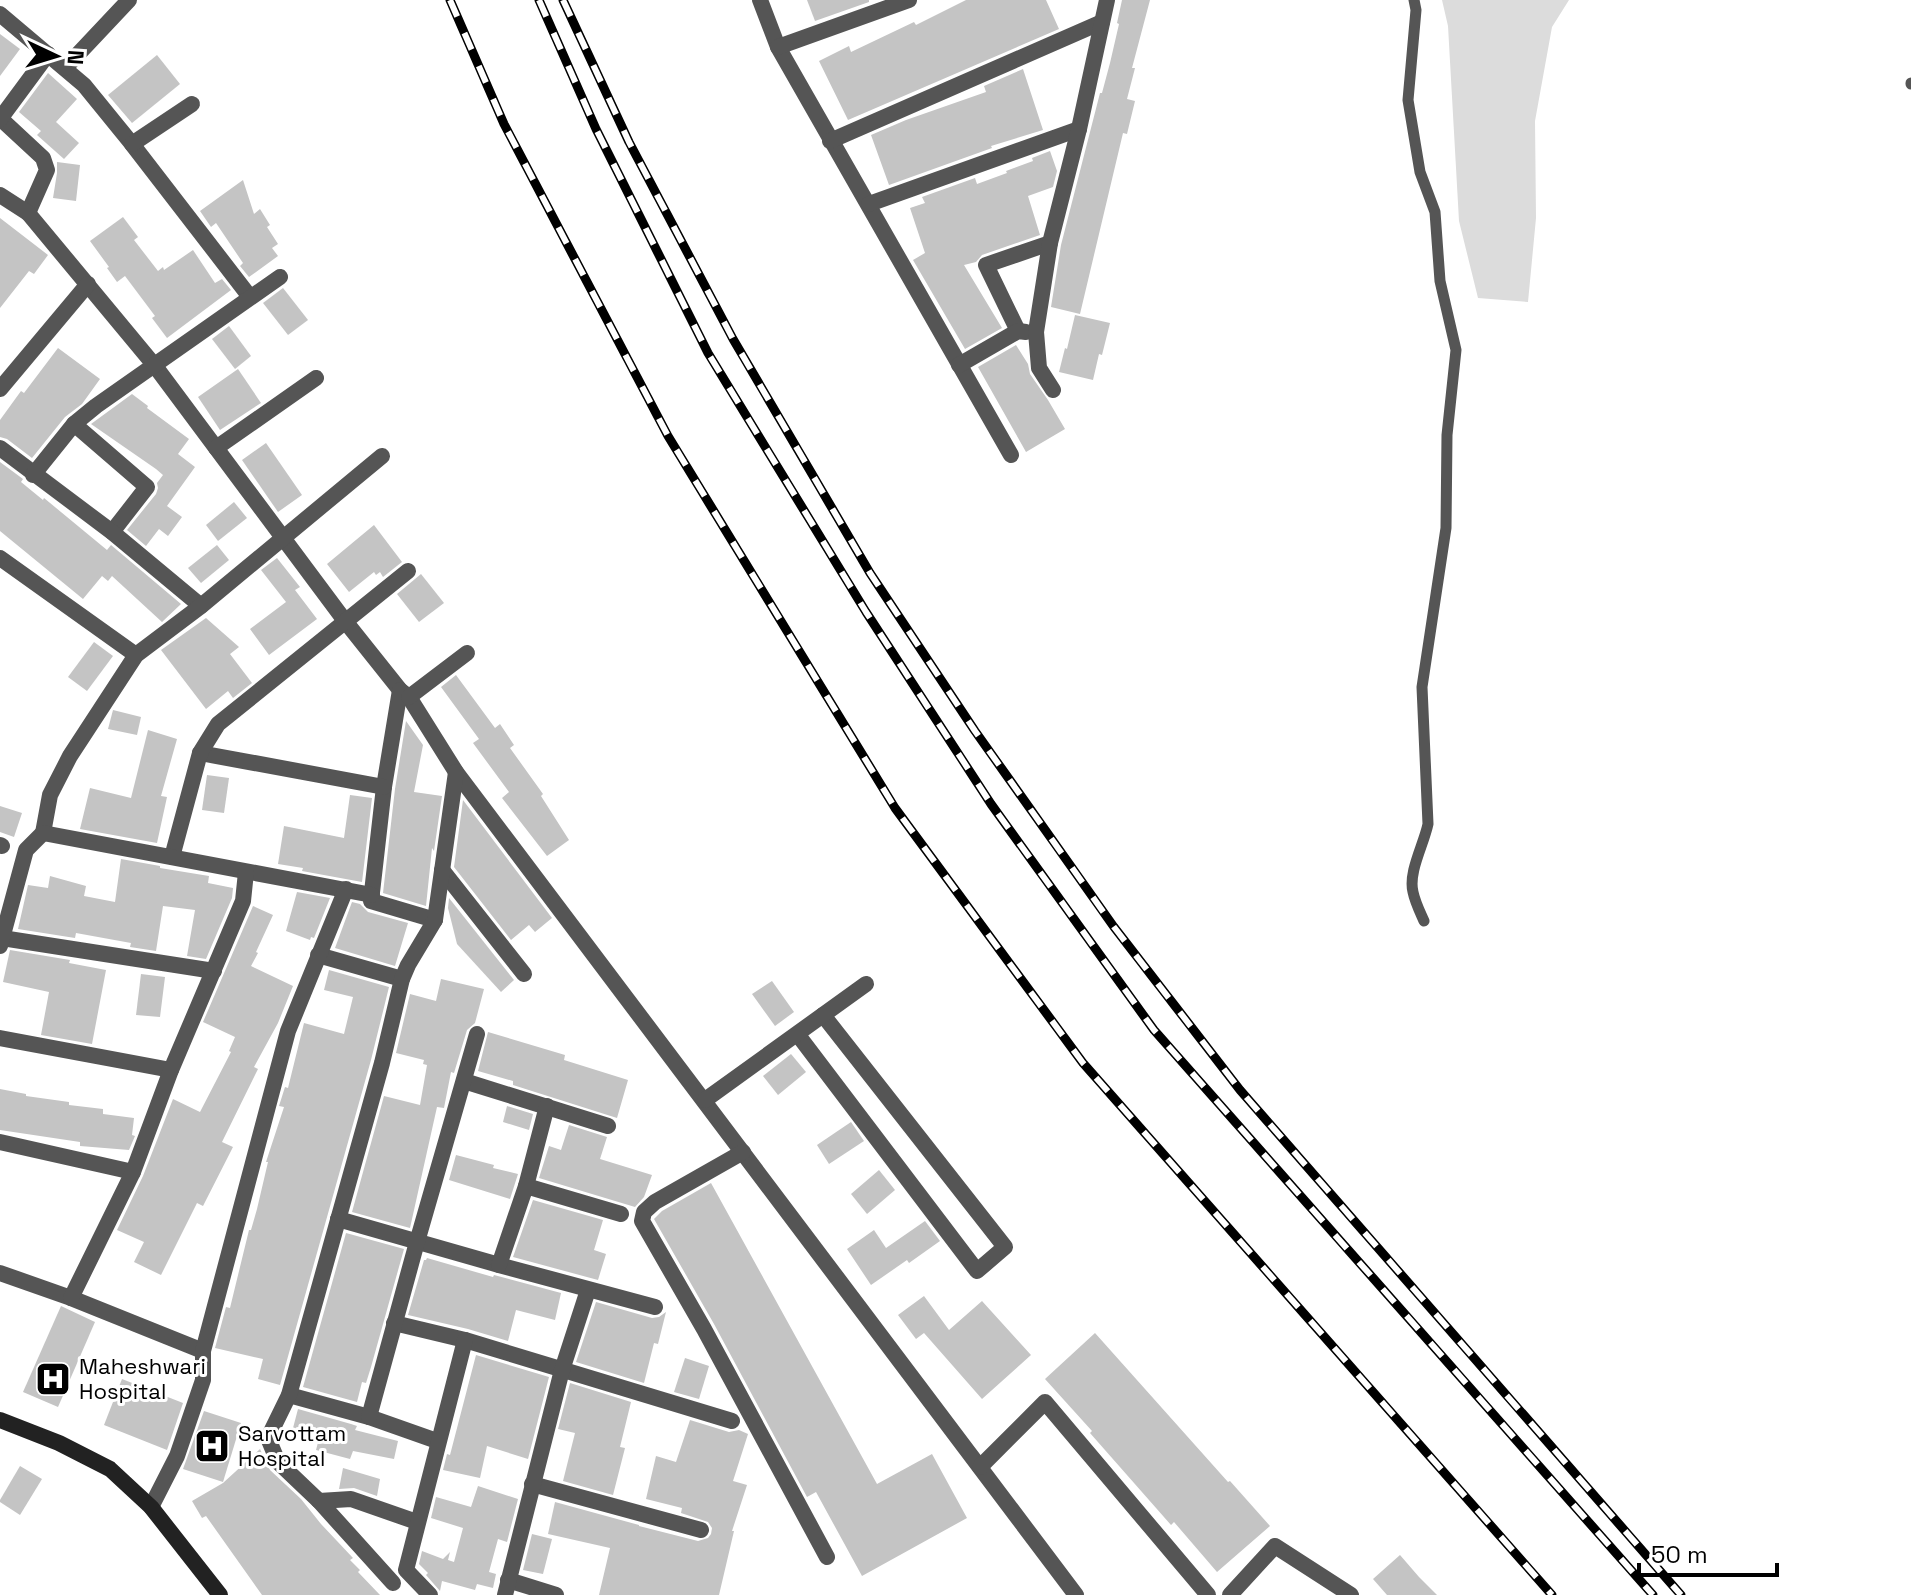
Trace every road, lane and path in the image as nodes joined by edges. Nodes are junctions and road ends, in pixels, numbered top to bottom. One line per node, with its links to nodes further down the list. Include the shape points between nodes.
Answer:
1 (129, 0): 11 (street)
2 (760, 0): 9 (street)
3 (909, 0): 6 (street)
4 (1107, 0): 8 (street)
5 (1414, 0): 56 (lane, via 1408,100 1420,172 1435,212 1440,281 1456,350 1447,435 1446,528 1422,687 1428,824 1412,890)
6 (873, 6): 9 (street)
7 (0, 14): 10 (street)
8 (1102, 22): 14 (street); 15 (street)
9 (778, 47): 15 (street)
10 (48, 54): 11 (street); 13 (street)
11 (65, 68): 16 (street)
12 (192, 104): 16 (street)
13 (0, 118): 19 (street, via 43,158 47,170)
14 (1079, 129): 18 (street); 20 (street)
15 (830, 141): 18 (street)
16 (132, 144): 23 (street)
17 (0, 195): 19 (street)
18 (869, 204): 26 (street)
19 (28, 213): 22 (street)
20 (1050, 243): 24 (street, via 986,265); 25 (street)
21 (280, 277): 23 (street)
22 (88, 284): 27 (street); 29 (street)
23 (250, 297): 27 (street)
24 (1018, 331): 25 (street); 26 (street)
25 (1036, 332): 30 (street, via 1039,368)
26 (959, 365): 34 (street)
27 (155, 366): 31 (street); 33 (street)
28 (316, 378): 33 (street)
29 (0, 389)
30 (1053, 390)
31 (74, 424): 36 (street); 37 (street, via 147,487)
32 (0, 448): 36 (street)
33 (216, 448): 38 (street)
34 (1011, 455)
35 (382, 456): 38 (street)
36 (33, 475): 37 (street)
37 (112, 532): 41 (street)
38 (284, 538): 41 (street); 42 (street)
39 (0, 558): 44 (street)
40 (408, 571): 42 (street)
41 (201, 606): 44 (street)
42 (345, 621): 45 (street); 46 (street, via 218,724)
43 (467, 653): 45 (street)
44 (136, 655): 49 (street, via 70,756 50,795)
45 (404, 694): 47 (street); 48 (street)
46 (200, 753): 48 (street); 50 (street)
47 (456, 772): 51 (street); 69 (street)
48 (384, 787): 54 (street)
49 (43, 833): 50 (street); 57 (street, via 26,850)
50 (172, 857): 52 (street)
51 (442, 870): 55 (street); 60 (street)
52 (246, 872): 53 (street); 59 (street, via 243,901)
53 (346, 889): 54 (street); 58 (street)
54 (372, 895): 55 (street, via 371,901)
55 (435, 920): 61 (street)
56 (1424, 921)
57 (1, 942): 59 (street)
58 (318, 955): 61 (street); 86 (street, via 288,1031)
59 (214, 971): 67 (street)
60 (524, 974)
61 (402, 979): 77 (street)
62 (866, 984): 63 (street)
63 (823, 1015): 65 (street); 65 (street, via 1005,1247 977,1271)
64 (477, 1034): 68 (street)
65 (798, 1035): 69 (street)
66 (0, 1038): 67 (street)
67 (171, 1070): 74 (street)
68 (464, 1081): 70 (street); 78 (street)
69 (705, 1100): 73 (street)
70 (547, 1106): 71 (street); 75 (street)
71 (608, 1126)
72 (0, 1142): 74 (street)
73 (743, 1152): 93 (street); 99 (street, via 655,1202 642,1221)
74 (133, 1172): 82 (street)
75 (526, 1186): 76 (street); 79 (street)
76 (621, 1214)
77 (338, 1219): 78 (street); 88 (street)
78 (417, 1242): 79 (street); 84 (street)
79 (499, 1265): 81 (street)
80 (0, 1273): 82 (street)
81 (588, 1290): 83 (street); 87 (street)
82 (71, 1298): 86 (street)
83 (655, 1307)
84 (394, 1323): 85 (street); 89 (street)
85 (465, 1340): 87 (street); 92 (street)
86 (203, 1351): 96 (street, via 199,1393 177,1456)
87 (562, 1370): 91 (street); 94 (street)
88 (289, 1395): 89 (street); 95 (street, via 268,1438 278,1462)
89 (369, 1417): 92 (street)
90 (0, 1420): 96 (street, via 110,1469)
91 (732, 1421)
92 (437, 1441): 97 (street)
93 (980, 1467): 106 (street); 107 (street, via 1045,1402)
94 (532, 1484): 98 (street); 101 (street)
95 (319, 1501): 97 (street, via 351,1499); 102 (street)
96 (151, 1507): 103 (street)
97 (417, 1522): 100 (street)
98 (701, 1530)
99 (827, 1557)
100 (406, 1570): 102 (street); 104 (street)
101 (506, 1587): 105 (street)
102 (388, 1589)
103 (220, 1595)
104 (430, 1595)
105 (556, 1595)
106 (1076, 1595)
107 (1208, 1595)
108 (1230, 1595): 109 (street, via 1275,1546)
109 (1351, 1595)

